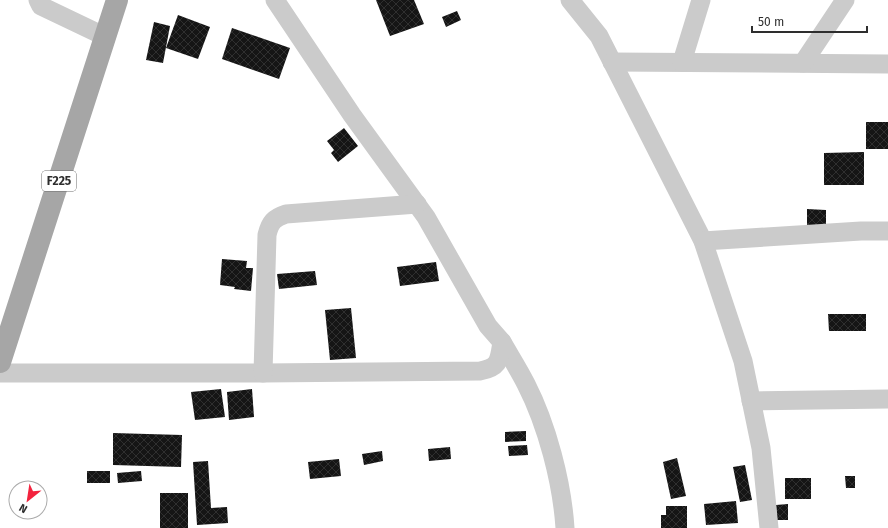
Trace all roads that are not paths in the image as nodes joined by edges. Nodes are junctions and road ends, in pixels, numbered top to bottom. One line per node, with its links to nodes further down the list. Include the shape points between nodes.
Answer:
1 (38, 0): 7 (street, via 41,6)
2 (118, 0): 7 (main road, F225)
3 (275, 0): 12 (street, via 352,115)
4 (570, 0): 8 (street, via 599,36)
5 (701, 0): 9 (street)
6 (845, 0): 10 (street)
7 (106, 37): 16 (main road, F225)
8 (612, 62): 9 (street); 14 (street)
9 (682, 62): 10 (street)
10 (803, 63): 11 (street)
11 (888, 64)
12 (417, 204): 15 (street, via 488,326); 18 (street, via 286,214 269,224)
13 (888, 232): 14 (street, via 861,231)
14 (703, 241): 20 (street, via 743,361)
15 (502, 342): 18 (street, via 499,361 491,369 480,371); 21 (street, via 527,385 542,421 556,470)
16 (0, 362)
17 (0, 372): 18 (street)
18 (263, 373)
19 (888, 399): 20 (street)
20 (751, 401): 22 (street, via 761,448)
21 (565, 528)
22 (769, 528)

